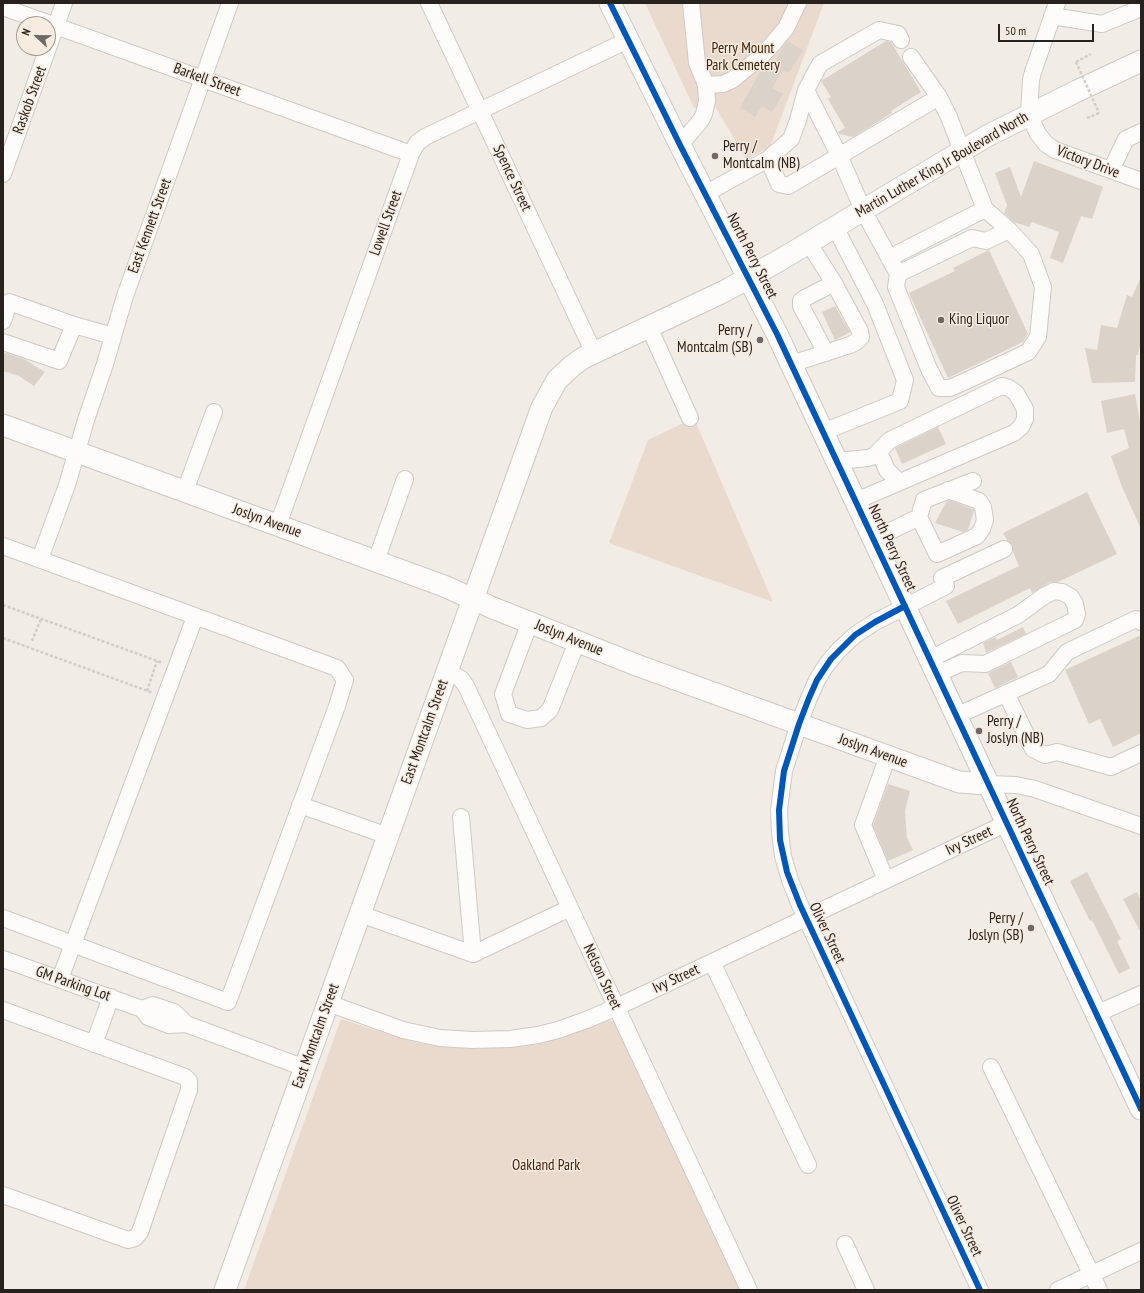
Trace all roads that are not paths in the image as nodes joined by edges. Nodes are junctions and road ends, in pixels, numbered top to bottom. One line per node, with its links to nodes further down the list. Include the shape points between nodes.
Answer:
1 (64, 3): 11 (street, Raskob Street)
2 (230, 3): 17 (street, East Kennett Street)
3 (429, 3): 21 (street, Spence Street)
4 (610, 3): 12 (main road, North Perry Street)
5 (691, 3): 18 (street, via 697,63)
6 (798, 3): 18 (street, via 786,28 758,59 732,80 723,84)
7 (3, 6): 10 (street, Barkell Street)
8 (1141, 8): 9 (street, via 1102,24)
9 (1055, 10): 22 (street, via 1032,72)
10 (30, 16)
11 (56, 26): 17 (street, Barkell Street)
12 (628, 40): 21 (street, Lowell Street); 24 (main road, North Perry Street)
13 (901, 40): 19 (street, via 898,34 879,30 820,64)
14 (45, 56): 30 (street, Raskob Street)
15 (911, 57): 20 (street)
16 (1141, 61): 22 (main road, Martin Luther King Jr Boulevard North)
17 (203, 79): 26 (street, Barkell Street); 45 (street, East Kennett Street)
18 (706, 85): 24 (street, via 707,102 704,114)
19 (806, 90): 27 (street); 28 (street, via 791,139)
20 (938, 97): 25 (street, via 950,117); 27 (street)
21 (480, 111): 26 (street, Lowell Street, via 425,137 417,143); 47 (street, Spence Street)
22 (1029, 115): 25 (main road, Martin Luther King Jr Boulevard North); 29 (street, Victory Drive, via 1038,134 1050,147)
23 (1141, 132): 29 (street, via 1126,139)
24 (680, 145): 32 (main road, North Perry Street)
25 (962, 151): 33 (street); 34 (main road, Martin Luther King Jr Boulevard North)
26 (411, 154): 66 (street, Lowell Street)
27 (839, 155): 28 (street, via 788,186 780,184); 34 (street)
28 (768, 159): 32 (street)
29 (1111, 170): 31 (street, Victory Drive)
30 (3, 174)
31 (1141, 181)
32 (706, 194): 40 (main road, North Perry Street)
33 (986, 209): 36 (street); 38 (street)
34 (863, 210): 35 (main road, Martin Luther King Jr Boulevard North); 38 (street)
35 (835, 227): 37 (main road, Martin Luther King Jr Boulevard North); 51 (street, via 875,304)
36 (1009, 230): 39 (street, via 986,241 972,238); 50 (street, via 1031,254 1043,287 1038,337 1028,352 950,388 939,388)
37 (808, 242): 40 (main road, Martin Luther King Jr Boulevard North); 41 (street)
38 (889, 258): 39 (street)
39 (898, 274): 50 (street, via 896,287)
40 (748, 278): 44 (main road, East Montcalm Street); 49 (main road, North Perry Street)
41 (834, 283): 48 (street, via 801,301 801,306); 48 (street, via 861,337 850,345)
42 (3, 321): 43 (street, via 9,302)
43 (74, 325): 45 (street); 46 (street, via 59,361)
44 (649, 327): 47 (main road, East Montcalm Street); 53 (street)
45 (113, 336): 56 (street, East Kennett Street)
46 (3, 342)
47 (594, 353): 72 (main road, East Montcalm Street, via 564,373 546,398)
48 (826, 353): 49 (street)
49 (791, 364): 55 (main road, North Perry Street)
50 (929, 369): 51 (street)
51 (905, 380): 55 (street, via 900,401)
52 (214, 412): 63 (street)
53 (690, 418)
54 (3, 425): 56 (main road, Joslyn Avenue)
55 (823, 432): 58 (main road, North Perry Street)
56 (76, 452): 63 (main road, Joslyn Avenue); 70 (street, East Kennett Street)
57 (879, 452): 58 (street, via 868,458); 61 (street, via 887,470); 61 (street, via 890,440 994,389 1002,386 1016,393 1025,409 1025,418 1021,427 1014,433)
58 (837, 460): 64 (main road, North Perry Street)
59 (405, 479): 71 (street)
60 (973, 481): 62 (street)
61 (900, 482): 64 (street)
62 (948, 490): 65 (street, via 924,500); 65 (street, via 979,501 983,507 985,520 977,536 937,554)
63 (185, 491): 66 (main road, Joslyn Avenue)
64 (856, 501): 67 (main road, North Perry Street)
65 (919, 517): 67 (street)
66 (278, 525): 71 (main road, Joslyn Avenue)
67 (874, 539): 73 (main road, North Perry Street)
68 (3, 546): 70 (street)
69 (1004, 549): 73 (street, Oliver Street, via 942,578 946,586)
70 (40, 560): 74 (street)
71 (376, 561): 72 (main road, Joslyn Avenue)
72 (473, 599): 75 (main road, Joslyn Avenue); 79 (main road, East Montcalm Street)
73 (905, 606): 78 (main road, North Perry Street); 82 (street, Oliver Street, via 864,628 838,650 817,680)
74 (196, 617): 86 (street, via 337,668 345,680); 96 (street)
75 (530, 622): 77 (main road, Joslyn Avenue); 77 (street, via 503,694 509,714 527,720 541,718 550,710)
76 (1141, 622): 80 (street, via 1136,619 1067,652 1049,674)
77 (576, 642): 82 (main road, Joslyn Avenue)
78 (933, 667): 78 (street, via 962,663 985,664 1075,620 1075,604 1071,597 1054,591 1018,616); 81 (main road, North Perry Street)
79 (448, 670): 90 (main road, East Montcalm Street); 92 (street, Nelson Street, via 466,686)
80 (1006, 693): 81 (street); 83 (street, via 1033,749 1045,755 1057,752 1111,767)
81 (956, 716): 85 (main road, North Perry Street)
82 (799, 724): 84 (main road, Joslyn Avenue); 95 (street, Oliver Street, via 782,778 779,825 787,872)
83 (1141, 753)
84 (888, 756): 85 (main road, Joslyn Avenue, via 959,782); 91 (street, via 863,825)
85 (988, 784): 88 (main road, North Perry Street); 89 (street, Joslyn Avenue, via 1035,789)
86 (300, 805): 90 (street); 96 (street, via 228,1002)
87 (461, 817): 97 (street)
88 (1007, 824): 91 (street, Ivy Street); 106 (main road, North Perry Street)
89 (1141, 826)
90 (388, 836): 93 (main road, East Montcalm Street)
91 (886, 880): 95 (street, Ivy Street)
92 (570, 908): 97 (street); 104 (street, Nelson Street)
93 (360, 914): 97 (street); 103 (main road, East Montcalm Street)
94 (3, 918): 96 (street)
95 (806, 918): 99 (street, Ivy Street); 119 (street, Oliver Street)
96 (73, 944): 100 (street)
97 (473, 954)
98 (3, 959): 100 (street, GM Parking Lot)
99 (712, 962): 104 (street, Ivy Street); 111 (street)
100 (60, 979): 102 (street, GM Parking Lot)
101 (1141, 994): 106 (street)
102 (111, 997): 107 (street); 109 (street, GM Parking Lot, via 142,1008 153,1005 174,1012 186,1024)
103 (328, 1003): 104 (street, Ivy Street, via 412,1032 440,1038 472,1040 510,1039 547,1033); 109 (main road, East Montcalm Street)
104 (616, 1007): 117 (street, Nelson Street)
105 (3, 1010): 107 (street)
106 (1096, 1014): 110 (main road, North Perry Street)
107 (94, 1044): 112 (street, via 185,1077 189,1081 189,1090 140,1232 135,1238 128,1240)
108 (991, 1067): 115 (street)
109 (305, 1068): 116 (main road, East Montcalm Street)
110 (1141, 1109)
111 (808, 1165)
112 (3, 1195)
113 (845, 1244): 118 (street)
114 (1141, 1251): 115 (street)
115 (1092, 1274): 120 (street); 121 (street)
116 (225, 1290)
117 (749, 1290)
118 (866, 1290)
119 (980, 1290)
120 (1058, 1290)
121 (1099, 1290)

